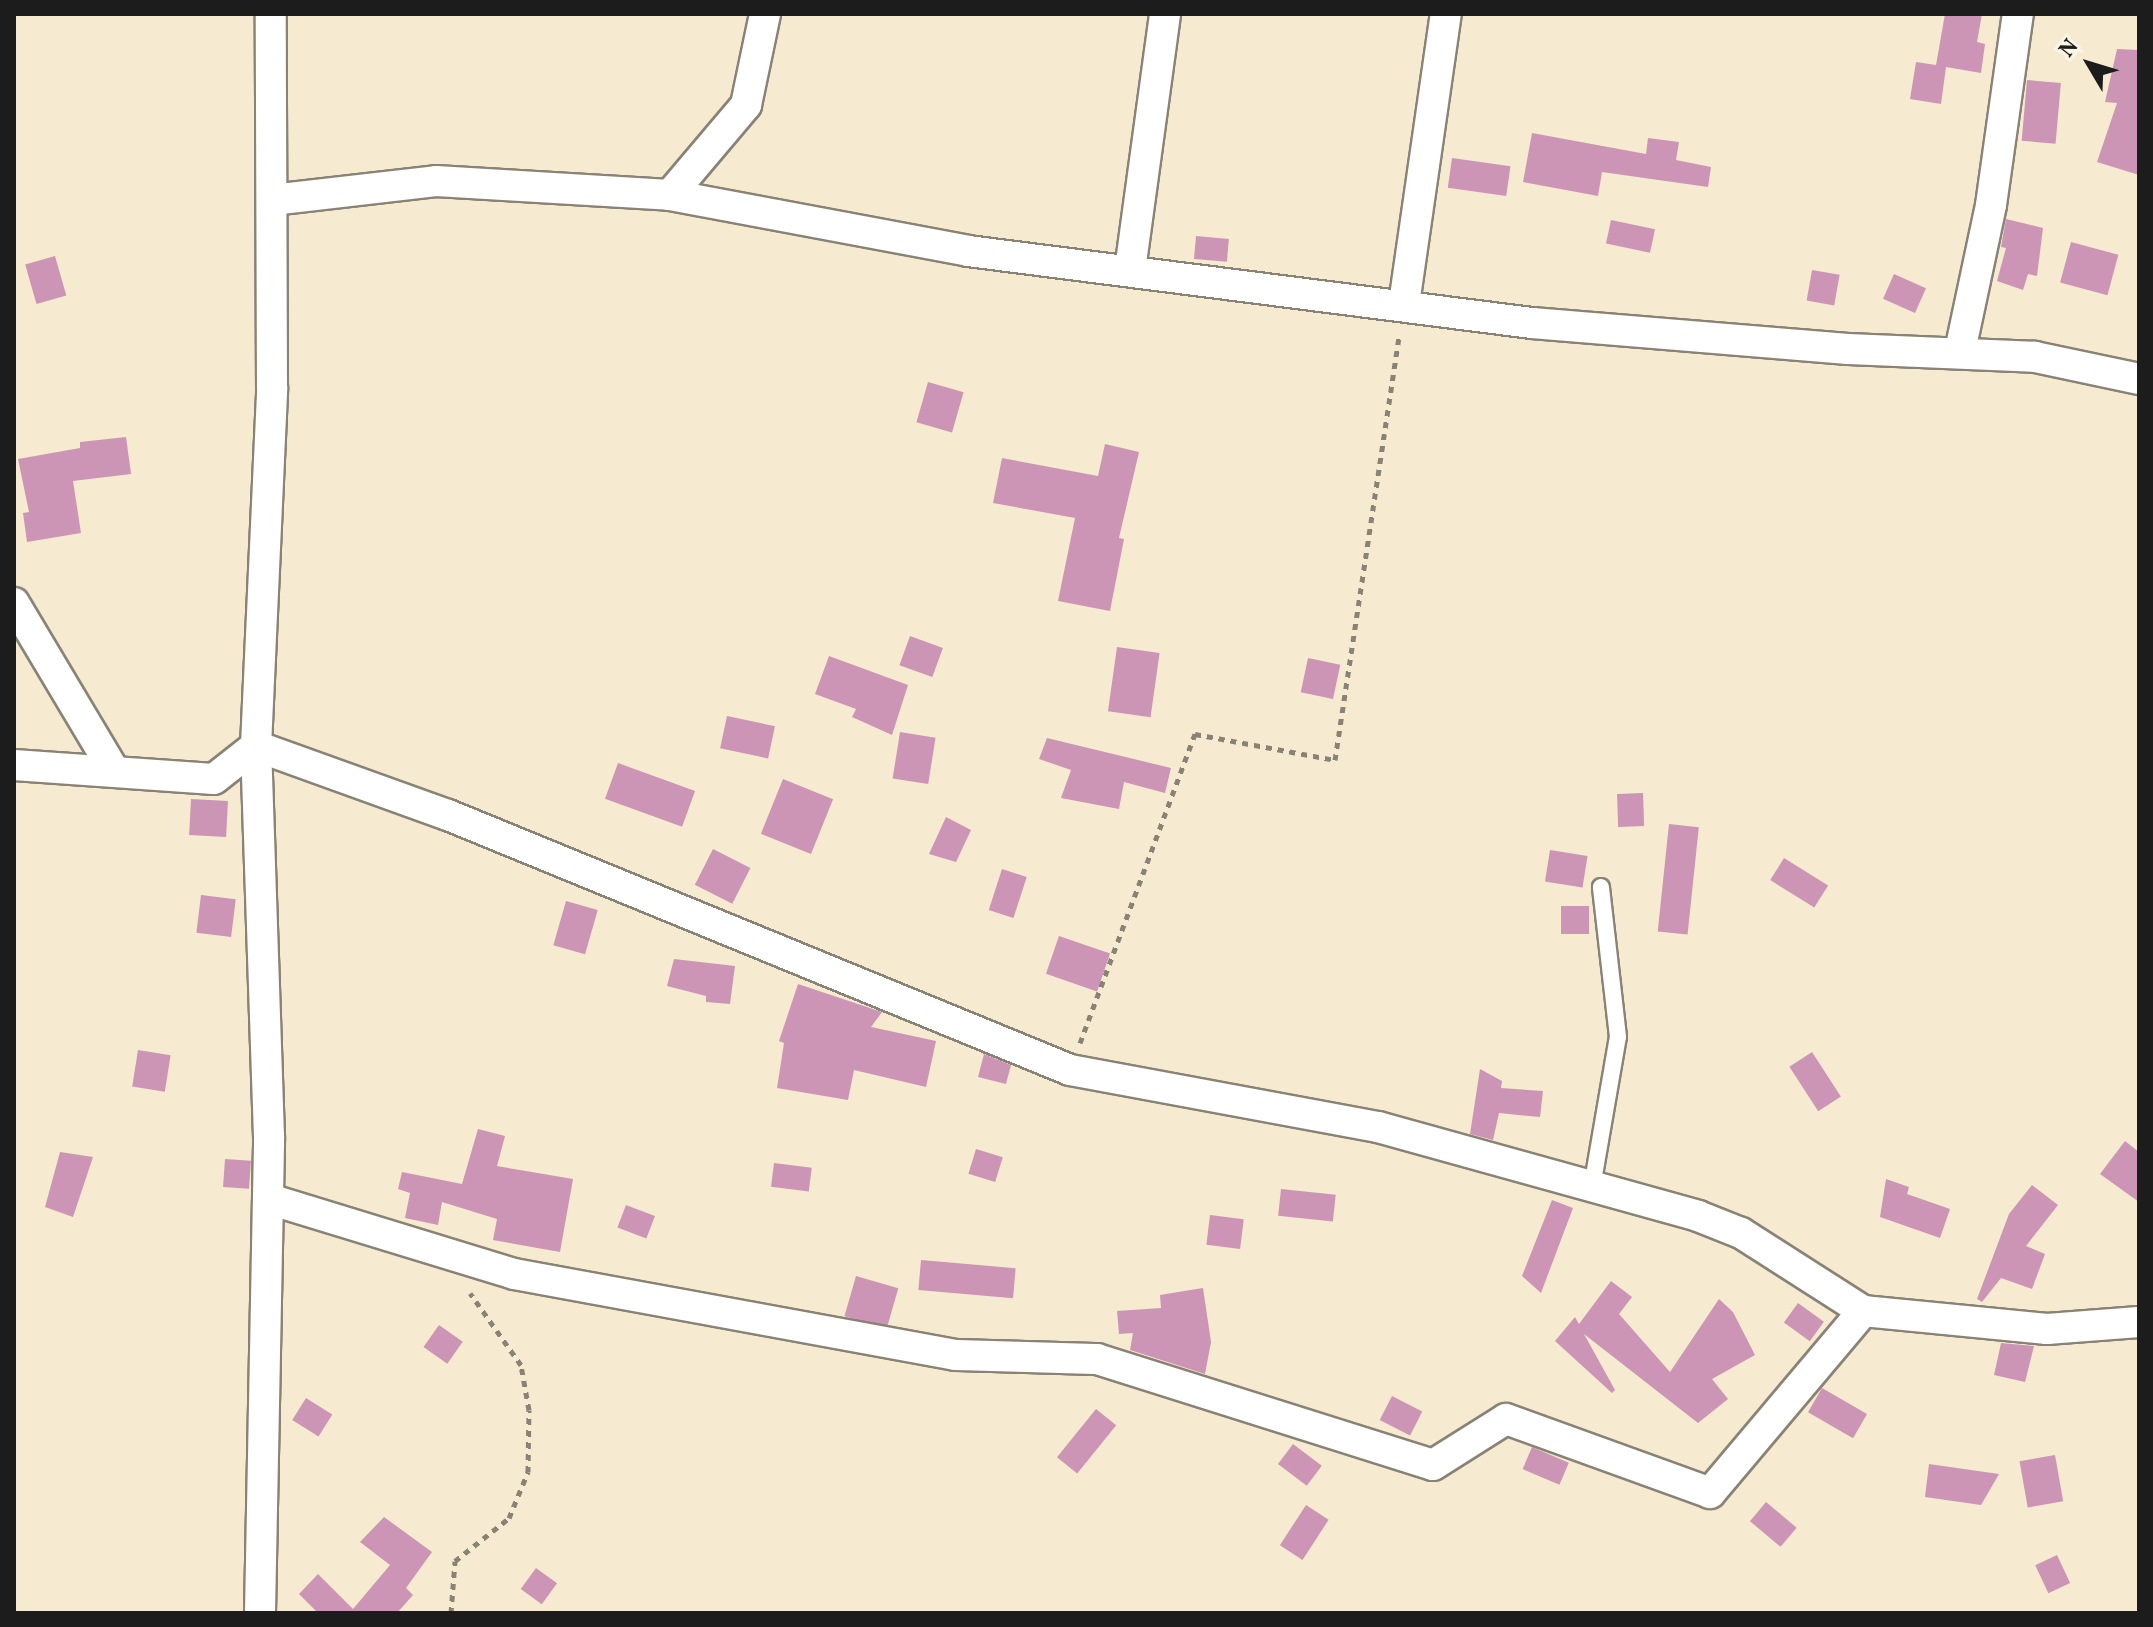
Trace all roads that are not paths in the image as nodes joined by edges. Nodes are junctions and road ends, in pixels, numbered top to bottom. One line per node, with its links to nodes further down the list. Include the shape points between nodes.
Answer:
1 (271, 14): 7 (street)
2 (765, 14): 6 (street, via 746,105)
3 (1165, 14): 8 (street)
4 (1446, 14): 9 (street)
5 (2018, 14): 10 (street, via 1991,205)
6 (670, 195): 7 (street, via 436,181); 8 (street, via 968,251)
7 (272, 200): 13 (street, via 272,387)
8 (1130, 270): 9 (street)
9 (1404, 304): 10 (street, via 1532,323 1848,349)
10 (1960, 351): 11 (street, via 2035,357)
11 (2139, 379)
12 (14, 603): 15 (street)
13 (256, 746): 15 (street, via 214,779); 17 (street, via 448,815 1070,1070 1378,1127); 18 (street)
14 (14, 765): 15 (street)
15 (113, 769)
16 (1601, 887): 17 (lane, via 1618,1037)
17 (1592, 1187): 19 (street, via 1741,1233)
18 (269, 1199): 19 (street, via 514,1274 955,1355 1097,1359 1433,1465 1506,1419 1710,1493); 21 (street)
19 (1863, 1311): 20 (street, via 2047,1329)
20 (2139, 1322)
21 (260, 1613)

